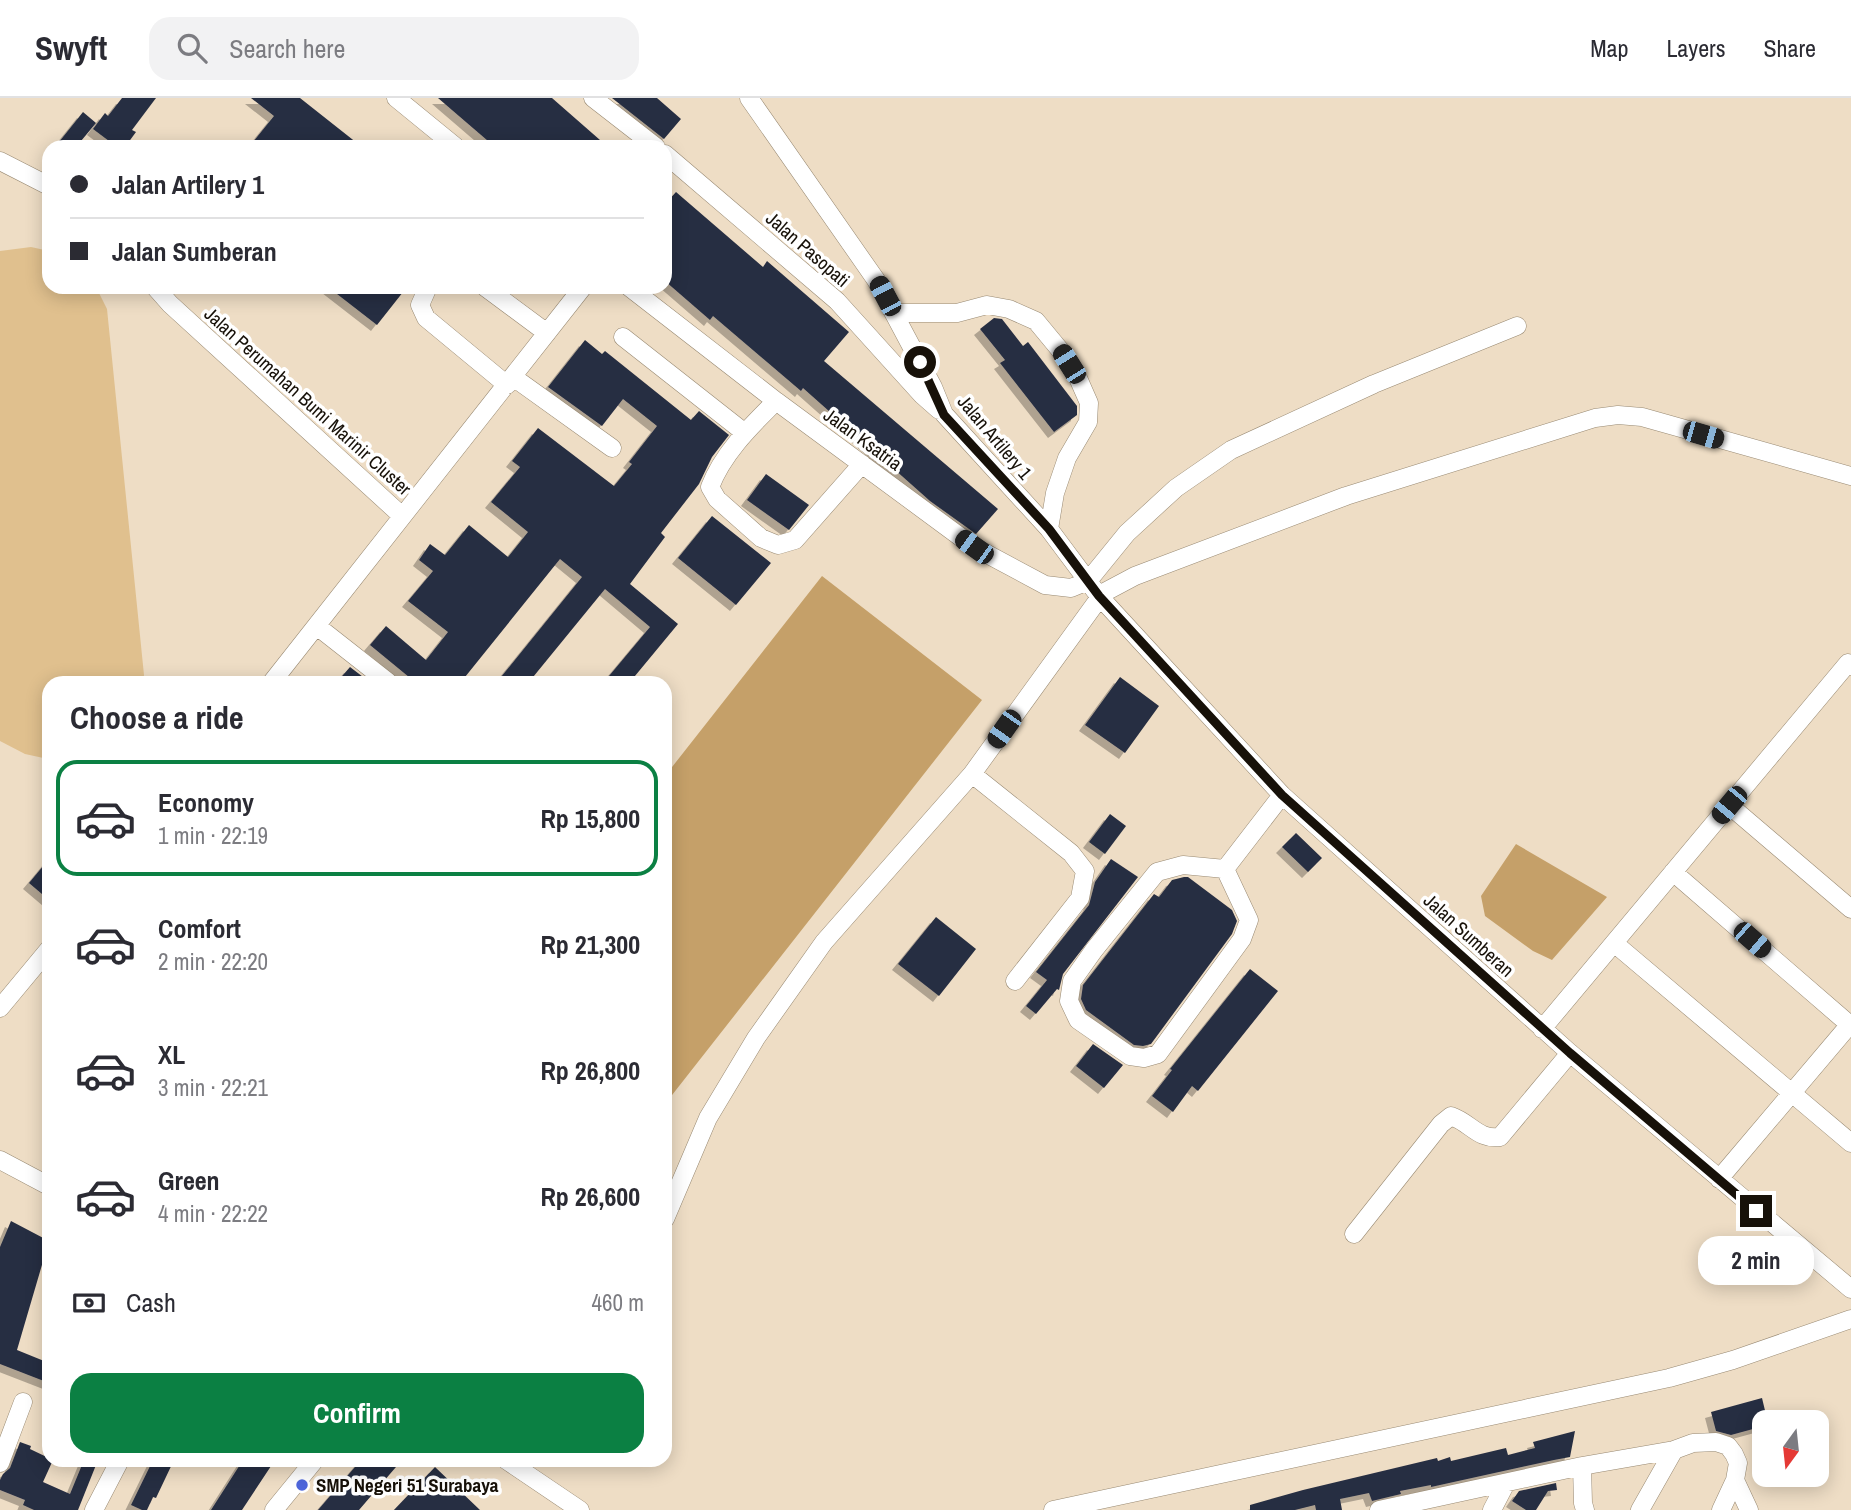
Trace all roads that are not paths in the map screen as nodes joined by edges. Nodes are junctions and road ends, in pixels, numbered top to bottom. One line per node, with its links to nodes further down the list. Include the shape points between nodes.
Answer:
1 (396, 98): 4 (street)
2 (593, 98): 5 (street)
3 (748, 98): 14 (street, Jalan Artilery 1, via 876,279)
4 (447, 140)
5 (647, 140)
6 (0, 161): 8 (street)
7 (672, 165): 20 (street, Jalan Pasopati, via 837,300)
8 (42, 182)
9 (161, 294): 25 (street, Jalan Perumahan Bumi Marinir Cluster)
10 (425, 294): 18 (street, via 420,305 426,318)
11 (495, 294): 16 (street)
12 (577, 294): 16 (street, Jalan Perumahan Bumi Marinir Cluster)
13 (638, 294): 19 (street, Jalan Ksatria)
14 (894, 313): 20 (street, Jalan Artilery 1); 26 (street, via 957,313 987,305 1009,309 1036,321 1060,350 1089,403 1088,422 1067,458)
15 (1517, 326): 27 (street, via 1231,450 1176,488 1128,533)
16 (547, 332): 18 (street, Jalan Perumahan Bumi Marinir Cluster)
17 (623, 337): 21 (street)
18 (510, 381): 22 (street); 25 (street, Jalan Perumahan Bumi Marinir Cluster)
19 (776, 401): 21 (street); 23 (street, Jalan Ksatria)
20 (944, 415): 26 (street, Jalan Artilery 1)
21 (745, 433): 23 (street, via 710,487 717,499 761,538 778,545 795,540)
22 (612, 448)
23 (862, 464): 27 (street, Jalan Ksatria, via 974,547 1017,571 1045,585)
24 (1851, 476): 27 (street, via 1642,417 1595,418 1346,496)
25 (402, 516): 28 (street, Jalan Perumahan Bumi Marinir Cluster)
26 (1049, 529): 27 (street, Jalan Artilery 1)
27 (1094, 588): 32 (street); 33 (street, Jalan Sumberan)
28 (318, 627): 30 (street, Jalan Perumahan Bumi Marinir Cluster); 31 (street)
29 (1851, 666): 34 (street, via 1848,663)
30 (285, 676)
31 (380, 676)
32 (972, 774): 40 (street, via 1071,853 1085,871 1080,898); 50 (street, via 824,942 708,1118)
33 (1282, 795): 35 (street); 43 (street, Jalan Sumberan)
34 (1729, 805): 36 (street); 37 (street)
35 (1225, 869): 35 (street, via 1249,920 1242,939 1158,1054 1130,1056 1078,1020 1069,1000 1072,981 1157,872 1183,865)
36 (1673, 872): 38 (street); 42 (street)
37 (1851, 909)
38 (1614, 943): 43 (street); 45 (street)
39 (42, 957): 41 (street)
40 (1015, 981)
41 (0, 1008)
42 (1850, 1024): 45 (street)
43 (1542, 1029): 44 (street, Jalan Sumberan)
44 (1570, 1053): 48 (street, Jalan Sumberan); 51 (street, via 1500,1137 1489,1138 1451,1116 1441,1124)
45 (1792, 1093): 46 (street); 48 (street)
46 (1851, 1143)
47 (0, 1160): 49 (street)
48 (1719, 1180): 52 (street, Jalan Sumberan)
49 (42, 1182)
50 (672, 1203)
51 (1354, 1234)
52 (1851, 1290)
53 (1851, 1319): 66 (street, via 1669,1378)
54 (23, 1402): 56 (street)
55 (1674, 1450): 57 (street); 61 (street, via 1693,1443 1728,1446 1738,1463); 70 (street)
56 (0, 1463)
57 (1582, 1466): 62 (street); 69 (street)
58 (116, 1467): 63 (street)
59 (309, 1467): 64 (street)
60 (516, 1467): 65 (street)
61 (1735, 1480): 71 (street); 72 (street)
62 (1506, 1483): 67 (street); 68 (street)
63 (94, 1510)
64 (274, 1510)
65 (580, 1510)
66 (1053, 1510)
67 (1379, 1510)
68 (1492, 1510)
69 (1585, 1510)
70 (1640, 1510)
71 (1721, 1510)
72 (1749, 1510)

